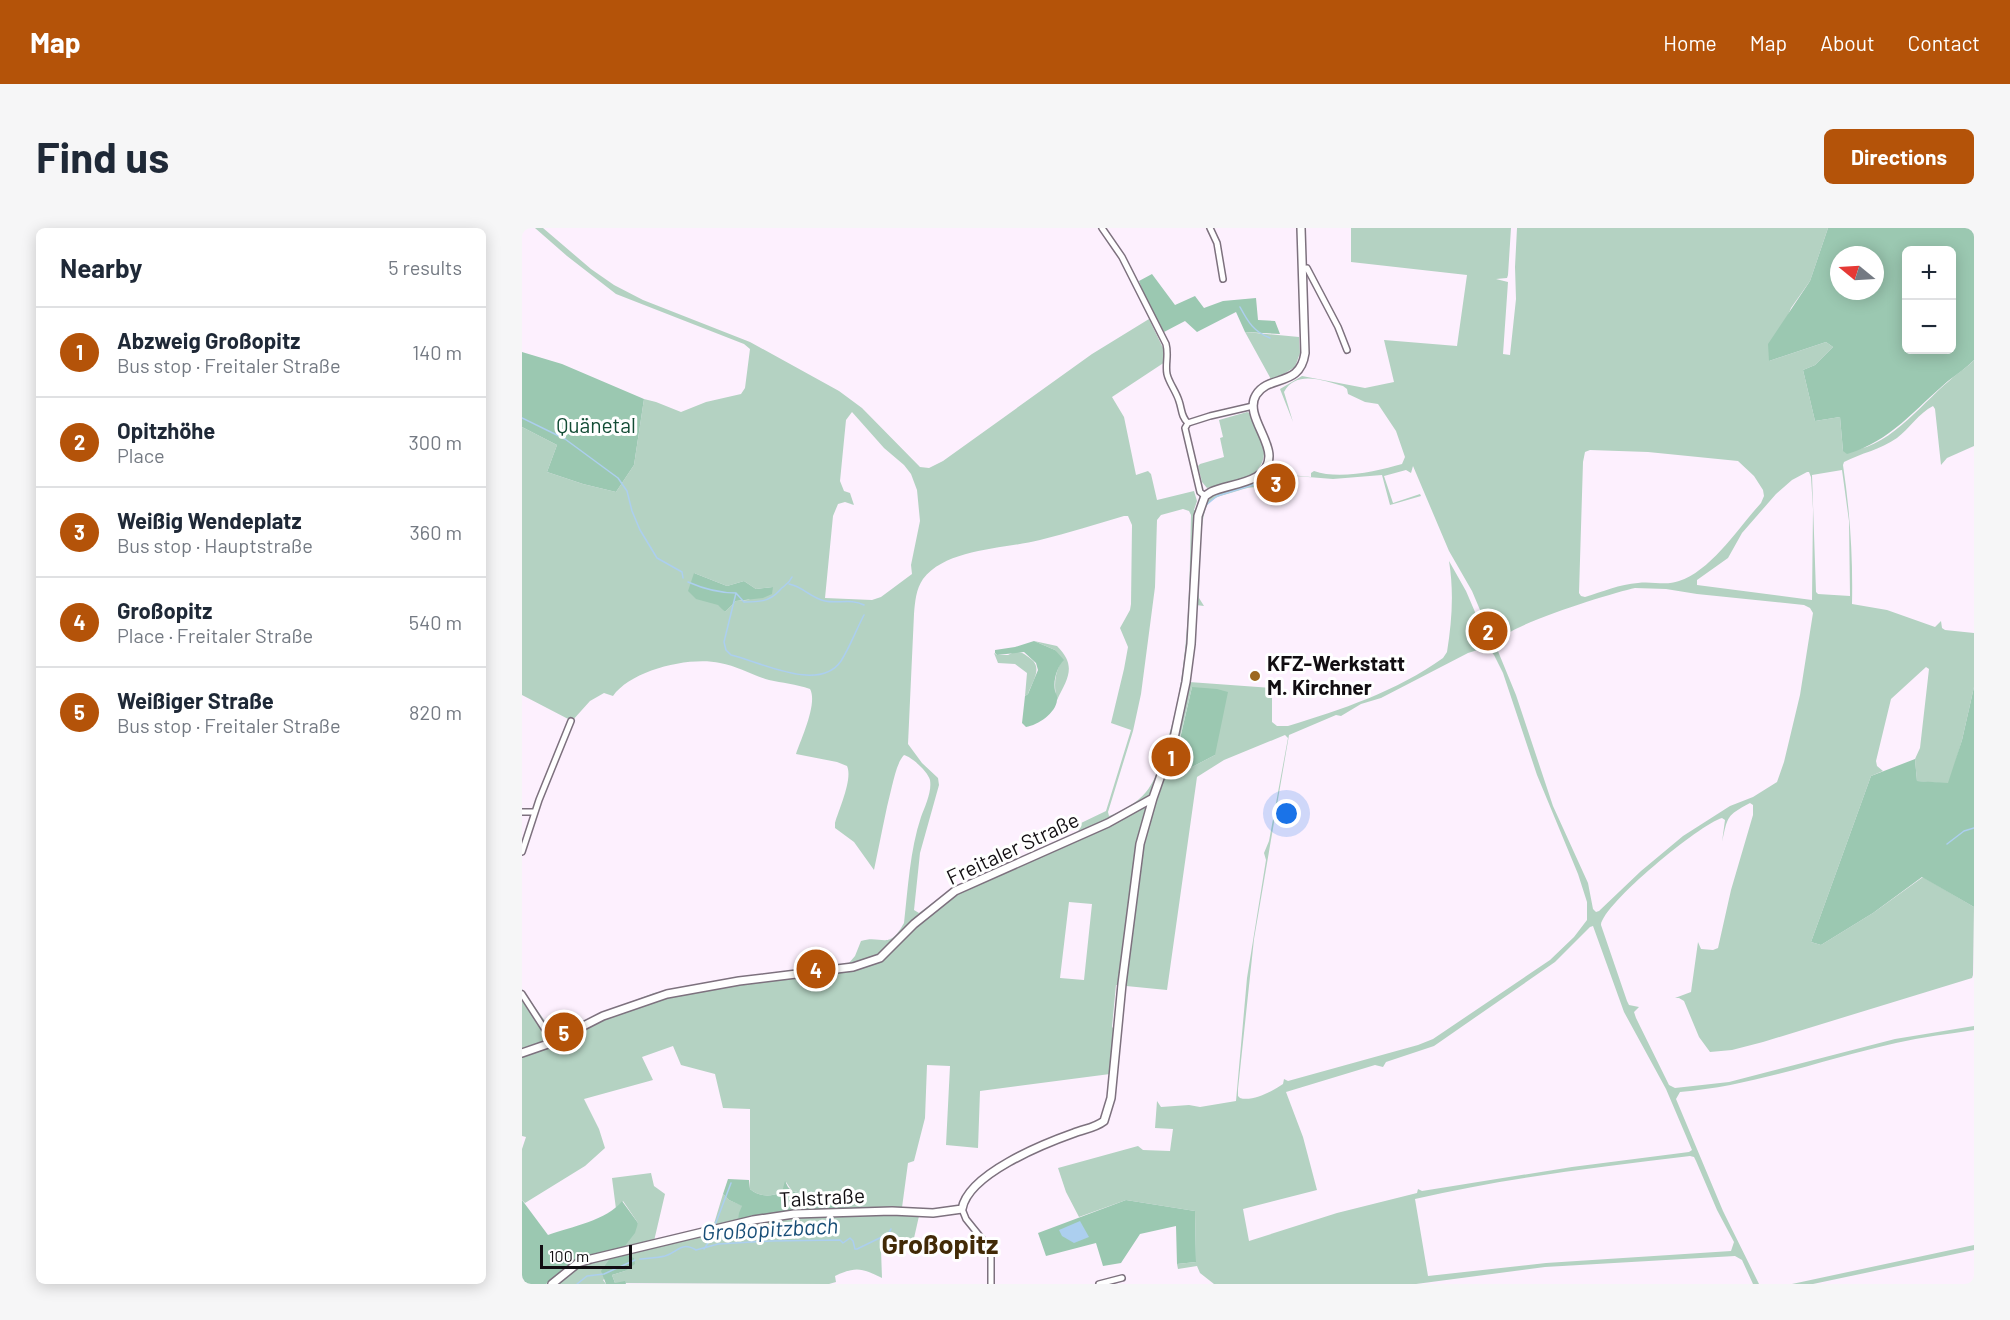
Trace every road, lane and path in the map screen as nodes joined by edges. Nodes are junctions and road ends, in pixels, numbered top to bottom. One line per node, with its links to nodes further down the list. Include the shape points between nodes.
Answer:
1 (1102, 228): 8 (street, via 1122,256 1166,344 1168,377)
2 (1210, 228): 5 (street, via 1217,243)
3 (1300, 228): 4 (street)
4 (1302, 269): 6 (street, via 1307,268); 7 (street, via 1303,365 1298,372 1259,391)
5 (1223, 279)
6 (1347, 350)
7 (1253, 406): 8 (street); 9 (street, via 1266,442)
8 (1188, 423): 11 (street, via 1185,428 1200,492)
9 (1268, 463): 10 (street); 10 (street, via 1277,472 1274,480 1262,482)
10 (1257, 477): 11 (street)
11 (1205, 496): 13 (street, via 1198,516 1186,682 1174,738)
12 (571, 721): 15 (street)
13 (1153, 798): 18 (street, Freitaler Straße, via 1108,823 955,891 880,958 853,967 667,994 603,1016); 20 (street, via 1137,861 1107,1117 1100,1124 1037,1147 983,1178 970,1190)
14 (522, 812): 15 (street)
15 (535, 812): 16 (street)
16 (522, 852)
17 (522, 994): 18 (street)
18 (553, 1042): 19 (street, Freitaler Straße)
19 (522, 1053)
20 (962, 1209): 22 (street, Talstraße, via 933,1213 794,1214 753,1220 606,1254 578,1263); 23 (street, via 991,1250)
21 (1122, 1278): 24 (street)
22 (552, 1284)
23 (991, 1284)
24 (1099, 1284)

